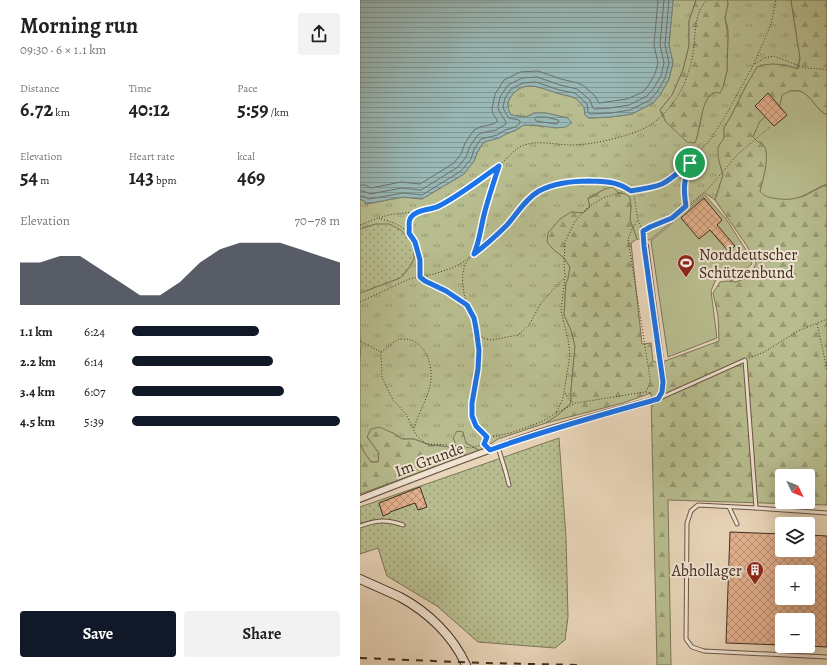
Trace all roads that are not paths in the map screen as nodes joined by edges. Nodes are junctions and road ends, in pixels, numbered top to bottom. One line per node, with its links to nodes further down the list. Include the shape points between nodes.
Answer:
1 (644, 246): 2 (street, via 663,382)
2 (658, 399): 3 (street, Im Grunde, via 574,422); 7 (lane, via 744,360)
3 (498, 447): 4 (lane); 5 (street, Im Grunde)
4 (509, 485)
5 (360, 499)
6 (729, 507): 7 (lane); 9 (lane); 13 (lane, via 698,505 691,511 687,523 686,639 692,647 704,651)
7 (756, 508): 8 (lane)
8 (827, 513)
9 (737, 524)
10 (403, 525): 11 (lane, via 392,521 372,521)
11 (360, 526)
12 (360, 579): 14 (main road, via 399,597 426,614 449,638)
13 (827, 657)
14 (466, 665)

